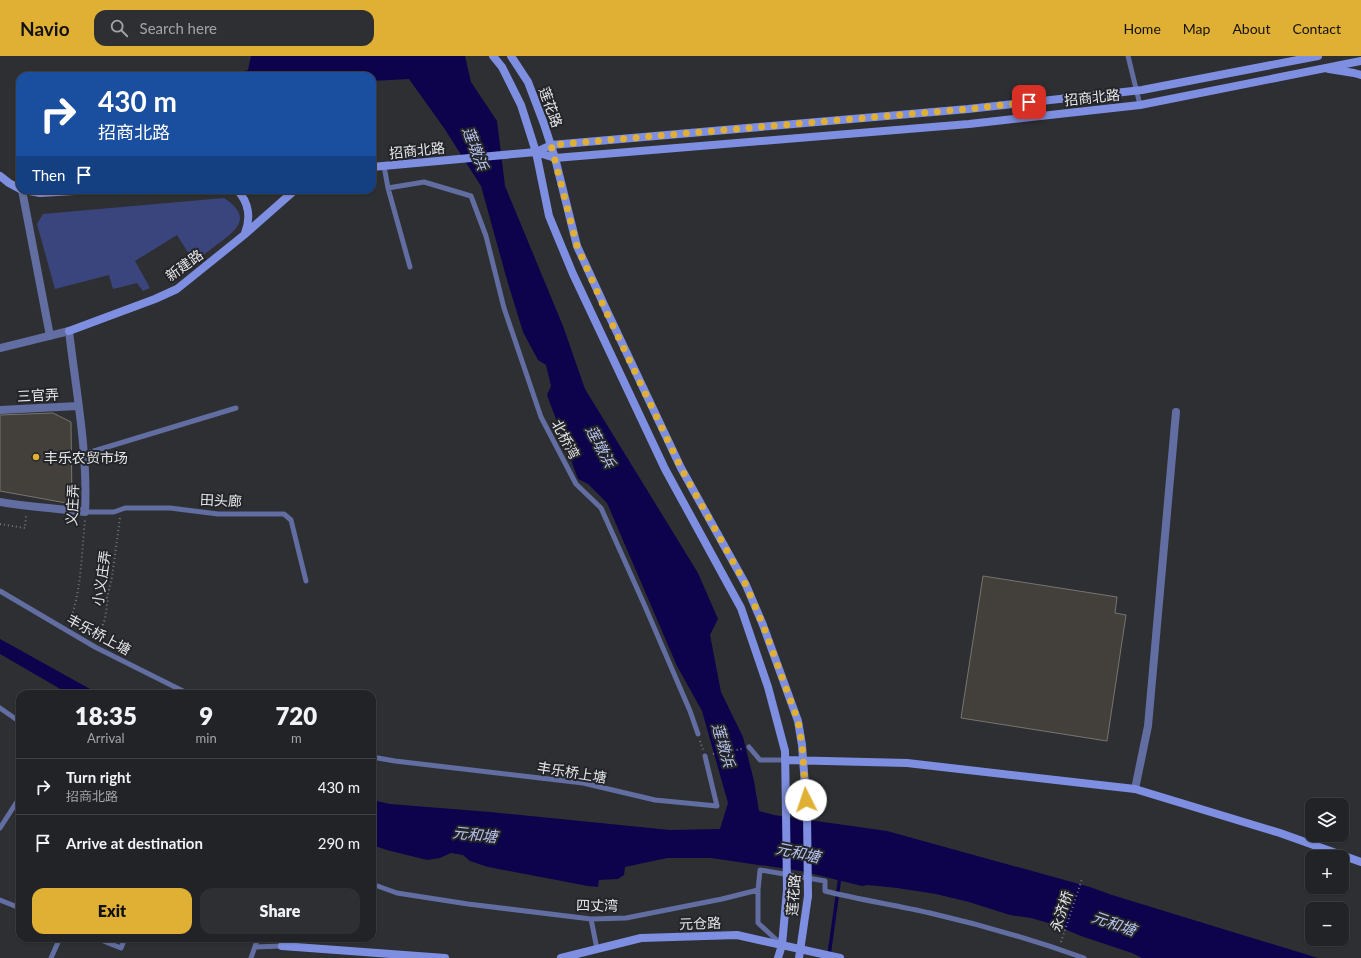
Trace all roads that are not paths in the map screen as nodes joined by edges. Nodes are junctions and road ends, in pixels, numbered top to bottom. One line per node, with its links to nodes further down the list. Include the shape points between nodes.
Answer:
1 (494, 56): 11 (street, 莲花路, via 521,105)
2 (511, 56): 10 (street, 莲花路, via 528,82)
3 (1128, 56): 8 (lane)
4 (1318, 56): 8 (street, 招商北路)
5 (1361, 61): 6 (street, 招商北路)
6 (1322, 68): 7 (street); 9 (street, 招商北路)
7 (1361, 75)
8 (1137, 90): 9 (lane); 10 (street, 招商北路, via 968,109)
9 (1140, 105): 12 (street, 招商北路, via 969,124)
10 (551, 145): 11 (street, 招商北路); 12 (street, 莲花路)
11 (536, 152): 12 (street, 招商北路); 13 (street, 招商北路); 42 (street, 莲花路, via 549,216 573,274 666,469 741,608 768,687 785,751)
12 (555, 158): 43 (street, 莲花路, via 577,246 604,307 681,468 746,585 798,721)
13 (384, 166): 14 (street, 招商北路); 17 (lane)
14 (376, 167)
15 (0, 176): 16 (street)
16 (16, 187)
17 (388, 188): 22 (lane); 38 (lane, 北桥湾, via 424,182 471,196 486,236 504,308 541,417 576,484 601,508 690,710)
18 (23, 194): 24 (street)
19 (240, 194): 21 (street, via 249,214)
20 (290, 194): 21 (street, 新建路)
21 (244, 235): 23 (street, 新建路, via 177,289)
22 (410, 267)
23 (69, 331): 24 (street); 26 (street, 义庄弄)
24 (50, 336): 25 (street)
25 (0, 348)
26 (78, 406): 28 (street, 三官弄); 30 (street, 义庄弄)
27 (236, 408): 30 (lane)
28 (0, 410)
29 (1176, 412): 44 (street, via 1148,726)
30 (84, 454): 32 (street, 义庄弄)
31 (0, 502): 32 (street)
32 (86, 512): 33 (lane, 田头廊, via 114,512 125,508 170,508 218,514 284,514 291,520)
33 (306, 581)
34 (0, 591): 35 (lane, 丰乐桥上塘, via 95,647)
35 (181, 690)
36 (0, 708): 37 (lane)
37 (16, 719)
38 (698, 734)
39 (749, 747): 42 (lane, via 760,760)
40 (705, 756): 41 (lane, 丰乐桥上塘, via 717,806 655,800 583,783)
41 (376, 758)
42 (785, 760): 43 (street); 57 (street, 莲花路, bridge, via 786,890)
43 (803, 760): 44 (street, via 907,763); 61 (street, 莲花路, bridge, via 807,813 808,896)
44 (1135, 789): 47 (street, via 1280,833)
45 (16, 803): 46 (lane)
46 (0, 828)
47 (1361, 862)
48 (376, 885): 52 (lane, 四丈湾, via 397,893)
49 (758, 890): 52 (lane, 四丈湾, via 626,918); 57 (lane, via 758,923); 69 (lane, via 760,870 825,881 825,891 983,926)
50 (0, 900): 51 (lane)
51 (16, 906)
52 (590, 919): 60 (lane)
53 (58, 942): 62 (lane)
54 (106, 942): 55 (lane, via 121,948)
55 (123, 942)
56 (257, 942): 59 (lane)
57 (782, 945): 60 (street, 元仓路, via 737,935 641,938); 61 (street, 元仓路); 66 (street, 莲花路)
58 (282, 946): 59 (lane); 64 (street)
59 (255, 947): 63 (lane)
60 (597, 949): 65 (street, 元仓路)
61 (800, 949): 67 (street, 莲花路); 68 (street, 元仓路)
62 (51, 958)
63 (251, 958)
64 (445, 958)
65 (561, 958)
66 (778, 958)
67 (799, 958)
68 (839, 958)
69 (1084, 958)

